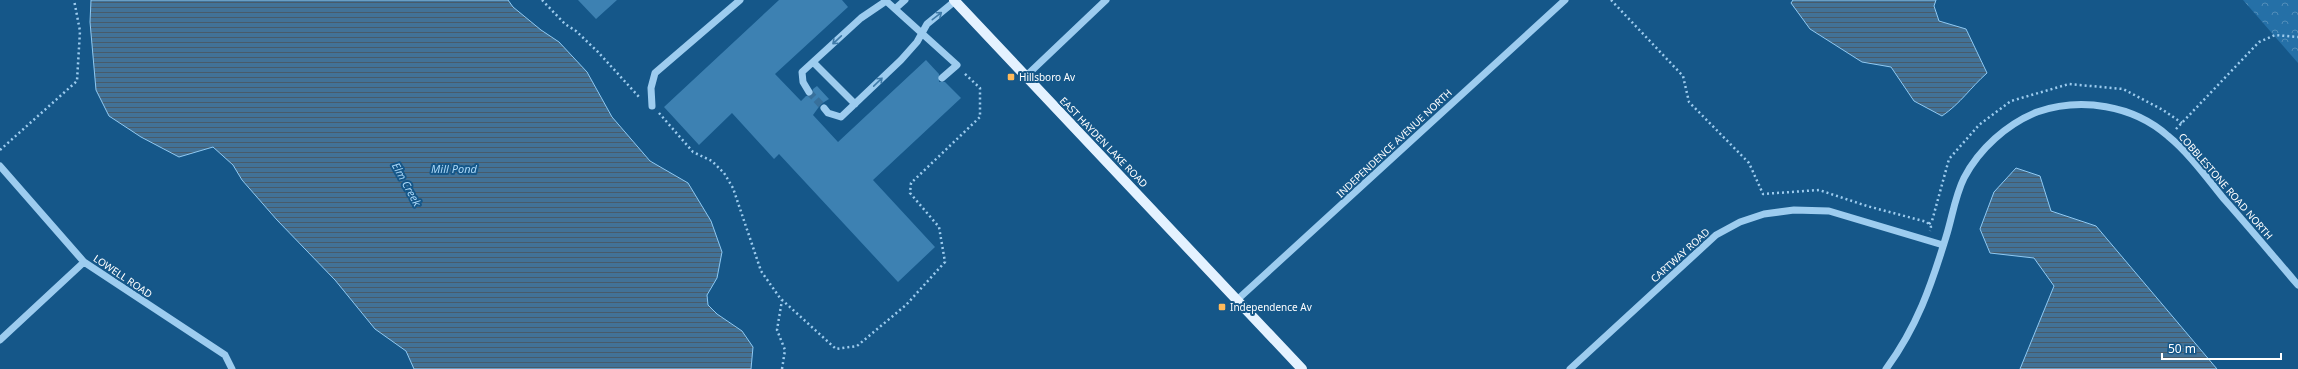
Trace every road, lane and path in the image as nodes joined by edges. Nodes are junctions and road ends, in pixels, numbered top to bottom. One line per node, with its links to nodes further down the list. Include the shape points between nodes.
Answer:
1 (74, 0): 22 (path, via 80,31 77,81)
2 (542, 0): 19 (path, via 598,52 644,103)
3 (740, 0): 19 (street, via 655,73 651,88)
4 (886, 0): 10 (street); 13 (street, one-way to 13, via 860,18)
5 (905, 0): 10 (street)
6 (1106, 0): 15 (street)
7 (1565, 0): 29 (street, INDEPENDENCE AVENUE NORTH)
8 (1611, 0): 24 (path, via 1683,76 1689,102 1749,163 1763,194 1819,190 1927,222 1931,227)
9 (955, 1): 11 (street, one-way to 9); 15 (main road, EAST HAYDEN LAKE ROAD)
10 (896, 8): 11 (street)
11 (921, 32): 14 (street); 18 (street, one-way to 11, via 917,42)
12 (2298, 37): 21 (path, via 2275,35 2259,42)
13 (813, 62): 17 (street, via 802,72 803,82); 18 (street)
14 (957, 65): 16 (street); 28 (path, via 980,88 980,117 911,183 910,193 939,227 946,262 906,305 857,346 836,349)
15 (1025, 77): 29 (main road, EAST HAYDEN LAKE ROAD)
16 (942, 78)
17 (809, 92)
18 (855, 104): 20 (street, via 841,117 828,113)
19 (652, 106): 28 (path, via 693,152 712,161 724,173 733,188 761,271)
20 (824, 108)
21 (2169, 136): 25 (street, COBBLESTONE ROAD NORTH, via 2145,119 2105,107 2069,105 2049,108 2029,116 1990,143 1974,164 1964,179); 27 (street, COBBLESTONE ROAD NORTH)
22 (0, 150)
23 (0, 166): 26 (street, LOWELL ROAD)
24 (1927, 241): 25 (street, CARTWAY ROAD); 34 (street, CARTWAY ROAD, via 1829,211 1794,210 1764,214 1740,222 1716,235)
25 (1943, 245): 35 (street, COBBLESTONE ROAD NORTH, via 1924,306)
26 (84, 262): 30 (street); 31 (street, LOWELL ROAD, via 225,355)
27 (2298, 285)
28 (782, 300): 32 (path, via 777,330 785,350)
29 (1237, 300): 33 (main road, EAST HAYDEN LAKE ROAD)
30 (0, 340)
31 (232, 369)
32 (782, 369)
33 (1302, 369)
34 (1570, 369)
35 (1886, 369)

